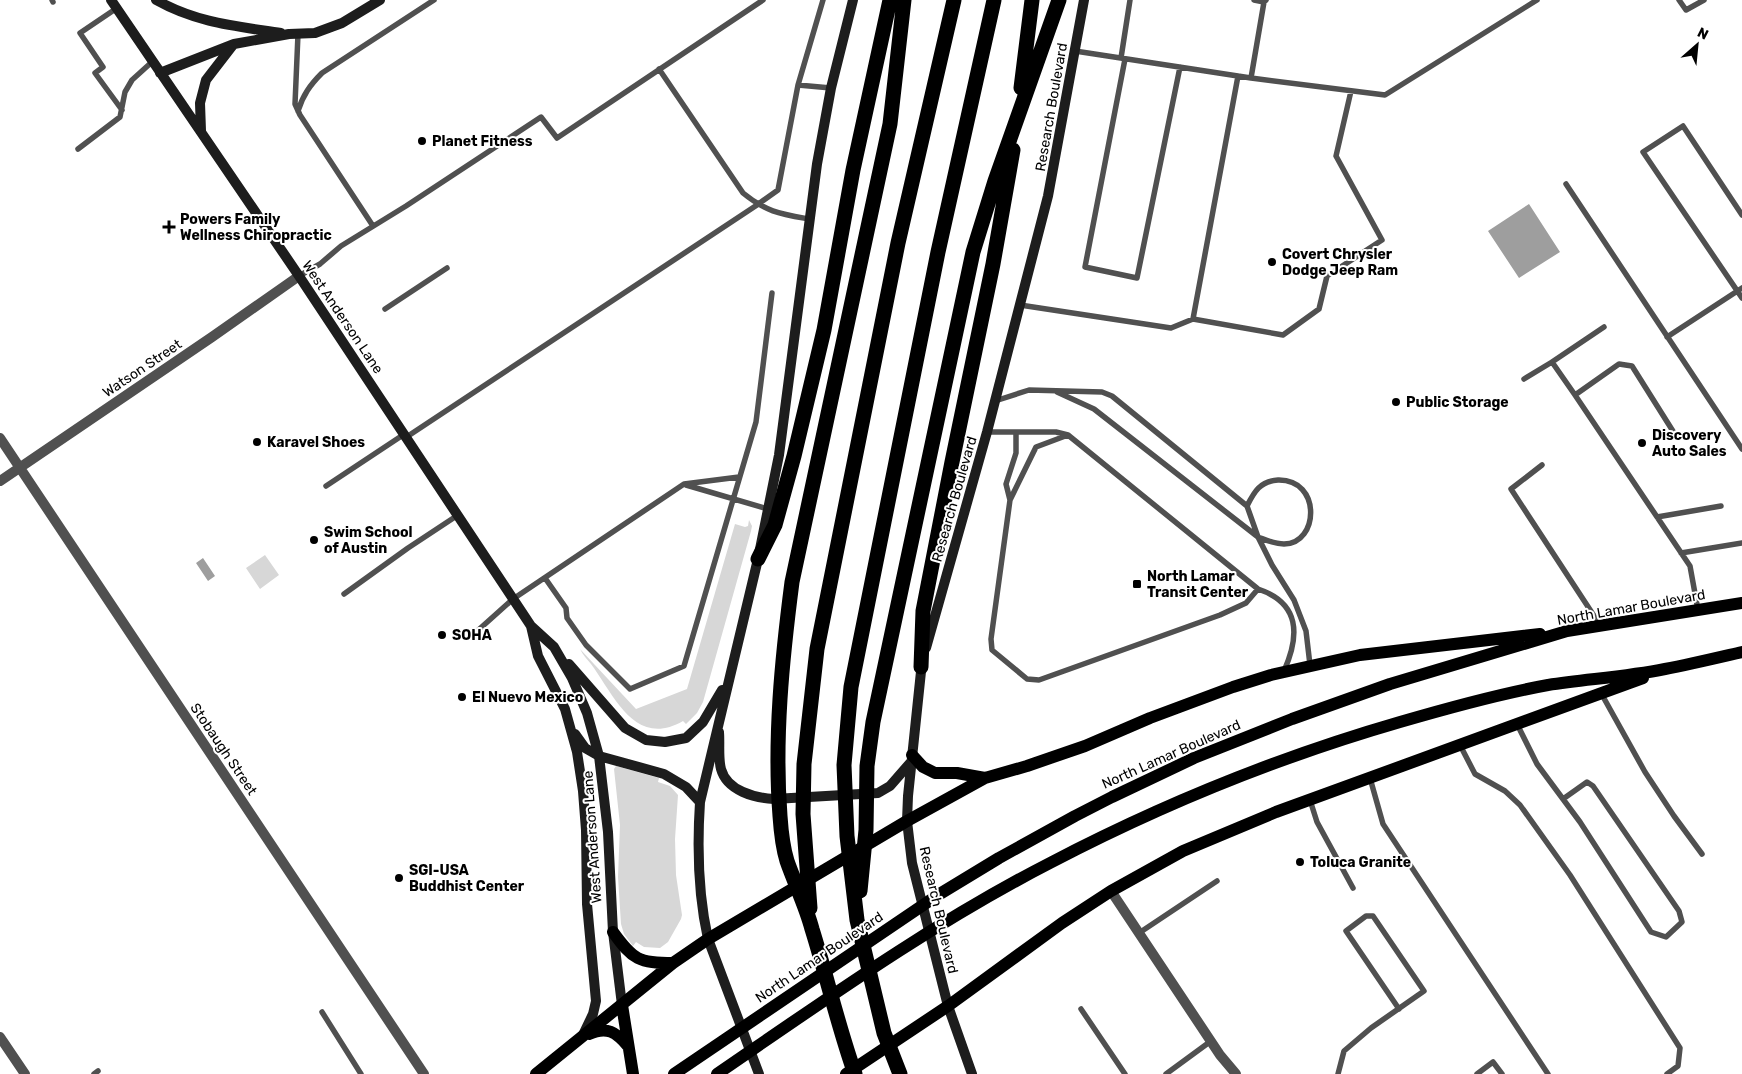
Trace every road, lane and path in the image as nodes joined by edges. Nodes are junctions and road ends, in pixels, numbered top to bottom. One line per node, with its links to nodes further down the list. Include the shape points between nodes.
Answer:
1 (156, 0): 21 (main road, via 195,18)
2 (380, 0): 21 (main road, via 342,23 315,33)
3 (434, 0): 35 (lane, via 322,73 309,86)
4 (763, 0): 27 (lane)
5 (823, 0): 31 (lane)
6 (853, 0): 32 (main road)
7 (890, 0): 81 (highway, via 853,170 824,330 775,525)
8 (904, 0): 117 (highway, via 890,124 792,582 785,637 780,700 780,817 787,859)
9 (954, 0): 117 (highway, via 898,243 817,649 804,764 803,814)
10 (994, 0): 116 (highway, via 938,252 851,687 844,765 847,836)
11 (1032, 0): 95 (highway, via 1018,119 994,264 923,611)
12 (1059, 0): 116 (highway, via 973,252 874,714 867,766 866,830)
13 (1084, 0): 23 (main road, Research Boulevard)
14 (1130, 0): 24 (lane)
15 (1254, 0): 19 (lane)
16 (1537, 0): 33 (lane, via 1385,95)
17 (1679, 0): 18 (lane, via 1686,10)
18 (1704, 0)
19 (1265, 1): 30 (lane)
20 (114, 4): 25 (main road, West Anderson Lane); 34 (lane, via 80,33 104,67 95,73)
21 (294, 34): 22 (main road); 35 (lane, via 295,104)
22 (234, 44): 28 (main road); 36 (main road, via 206,80 200,103)
23 (1075, 51): 24 (lane); 48 (main road, Research Boulevard, via 1048,196)
24 (1123, 58): 26 (lane); 26 (lane, via 1085,268 1137,278)
25 (153, 61): 28 (main road, West Anderson Lane); 34 (lane, via 132,80 125,92)
26 (1180, 67): 29 (lane)
27 (659, 69): 39 (lane, via 743,194); 42 (lane, via 557,138 541,116)
28 (160, 73): 36 (main road, West Anderson Lane)
29 (1238, 76): 30 (lane); 50 (lane)
30 (1251, 78): 33 (lane)
31 (798, 85): 32 (lane); 39 (lane, via 778,190)
32 (831, 88): 41 (main road)
33 (1351, 91): 50 (lane, via 1336,156 1382,240 1327,276 1319,309 1283,335)
34 (122, 110): 37 (lane, via 120,118)
35 (298, 111): 42 (lane)
36 (201, 132): 44 (main road, West Anderson Lane)
37 (78, 149)
38 (1566, 184): 52 (lane)
39 (757, 205): 41 (lane, via 780,214); 61 (lane)
40 (1742, 215): 45 (lane, via 1683,126 1643,152)
41 (809, 219): 75 (main road, via 779,455)
42 (373, 226): 44 (lane)
43 (447, 268): 49 (lane)
44 (299, 276): 61 (main road, West Anderson Lane); 66 (street, Watson Street)
45 (1740, 289): 47 (lane); 52 (lane)
46 (772, 293): 67 (lane, via 756,422)
47 (1742, 298)
48 (1020, 305): 50 (lane, via 1171,328); 57 (main road, Research Boulevard)
49 (385, 309)
50 (1192, 319)
51 (1604, 327): 53 (lane)
52 (1667, 337): 64 (lane)
53 (1552, 362): 54 (lane); 56 (lane)
54 (1524, 379)
55 (1055, 392): 57 (lane, via 1029,390); 73 (lane, via 1076,390 1112,396); 78 (lane, via 1094,409)
56 (1575, 395): 62 (lane, via 1619,364 1632,366); 77 (lane)
57 (995, 401): 58 (main road, Research Boulevard)
58 (987, 432): 59 (lane); 95 (main road, Research Boulevard)
59 (1016, 432): 60 (lane); 72 (lane, via 1016,453 1006,484)
60 (1068, 435): 72 (lane, via 1036,447); 83 (lane)
61 (404, 436): 70 (lane); 76 (main road, West Anderson Lane)
62 (1676, 436)
63 (0, 438): 66 (street, Stobaugh Street)
64 (1742, 448)
65 (1542, 465): 88 (lane, via 1511,489)
66 (20, 468): 68 (street, Watson Street); 133 (street, Stobaugh Street)
67 (739, 477): 69 (lane); 71 (lane)
68 (0, 481)
69 (684, 484): 71 (lane); 82 (lane)
70 (326, 486)
71 (734, 500): 75 (lane); 82 (lane, via 684,666 630,689 586,645)
72 (1010, 500): 83 (lane, via 992,650 1028,679 1039,680 1220,616 1246,603)
73 (1247, 506): 78 (lane); 78 (lane, via 1261,485 1284,480 1306,494 1311,506 1311,519 1297,540 1286,544)
74 (1721, 506): 77 (lane)
75 (768, 509): 81 (main road)
76 (458, 515): 84 (lane); 85 (main road, West Anderson Lane)
77 (1657, 517): 80 (lane)
78 (1258, 537): 94 (lane, via 1294,600 1306,631)
79 (1742, 543): 80 (lane)
80 (1681, 553): 87 (lane, via 1690,566)
81 (758, 559): 98 (main road)
82 (545, 578): 85 (lane)
83 (1258, 589): 97 (lane, via 1278,598 1292,615 1294,643)
84 (344, 594)
85 (513, 600): 89 (main road, West Anderson Lane); 91 (lane)
86 (1742, 603): 87 (main road, North Lamar Boulevard)
87 (1698, 610): 88 (main road, North Lamar Boulevard)
88 (1600, 625): 90 (main road, North Lamar Boulevard)
89 (531, 626): 92 (main road, West Anderson Lane); 102 (main road, West Anderson Lane, via 538,656)
90 (1567, 631): 94 (main road, via 1394,650); 136 (main road, North Lamar Boulevard, via 1390,684 1292,719 1194,758 1112,796 938,895)
91 (475, 633)
92 (554, 647): 98 (main road, via 625,728 646,740 665,742 686,738 703,722); 104 (main road, West Anderson Lane, via 572,678)
93 (1742, 652): 96 (main road)
94 (1310, 665): 97 (main road)
95 (921, 667): 105 (main road, Research Boulevard)
96 (1664, 670): 99 (main road); 137 (main road, via 1547,686 1449,709 1305,753 1209,789 1049,863 948,920)
97 (1284, 672): 106 (main road, via 1233,687 1085,746)
98 (729, 678): 100 (main road)
99 (1601, 693): 101 (main road); 112 (lane, via 1645,772)
100 (719, 721): 105 (main road, via 724,775 745,793 761,798 878,793 890,786); 110 (main road)
101 (1517, 724): 103 (main road); 108 (lane, via 1537,764)
102 (571, 730): 104 (main road, via 585,748); 128 (main road, via 583,791 587,904 596,1000)
103 (1460, 745): 107 (main road); 150 (lane, via 1475,774 1520,805 1570,875 1680,1048 1678,1066)
104 (599, 756): 110 (main road, via 664,774 686,787); 118 (main road, West Anderson Lane, via 608,832)
105 (911, 758): 106 (main road, via 935,773); 111 (main road, Research Boulevard)
106 (985, 778): 111 (main road)
107 (1370, 778): 109 (main road); 149 (lane, via 1383,824)
108 (1563, 799): 108 (lane, via 1651,932 1666,937 1682,922 1679,911 1593,786 1587,782)
109 (1310, 800): 114 (lane, via 1317,822); 115 (main road, via 1183,851)
110 (700, 802): 120 (main road, via 701,893)
111 (907, 821): 120 (main road); 123 (main road, Research Boulevard, via 912,863)
112 (1702, 854)
113 (1217, 881): 119 (lane)
114 (1353, 888)
115 (1111, 891): 119 (street); 123 (main road)
116 (857, 920): 141 (highway, via 884,1033)
117 (812, 927): 140 (highway)
118 (613, 932): 121 (main road, via 626,950 637,958 650,963); 122 (main road, West Anderson Lane)
119 (1139, 934): 129 (street)
120 (708, 939): 121 (main road); 138 (main road)
121 (673, 963): 122 (main road)
122 (622, 1004): 128 (main road); 130 (main road)
123 (948, 1006): 139 (main road); 142 (main road)
124 (1081, 1009): 143 (lane)
125 (1399, 1009): 125 (lane, via 1424,991 1373,916 1366,916 1346,931); 146 (lane, via 1344,1051)
126 (322, 1012): 132 (lane)
127 (0, 1037): 131 (street)
128 (581, 1038): 130 (main road, via 600,1030 616,1034); 134 (main road)
129 (1211, 1041): 144 (lane); 145 (street)
130 (628, 1046): 135 (main road)
131 (25, 1074)
132 (361, 1074)
133 (424, 1074)
134 (536, 1074)
135 (633, 1074)
136 (674, 1074)
137 (717, 1074)
138 (759, 1074)
139 (846, 1074)
140 (855, 1074)
141 (900, 1074)
142 (972, 1074)
143 (1125, 1074)
144 (1166, 1074)
145 (1236, 1074)
146 (1338, 1074)
147 (1476, 1074): 148 (lane, via 1493,1062)
148 (1502, 1074)
149 (1548, 1074)
150 (1667, 1074)

